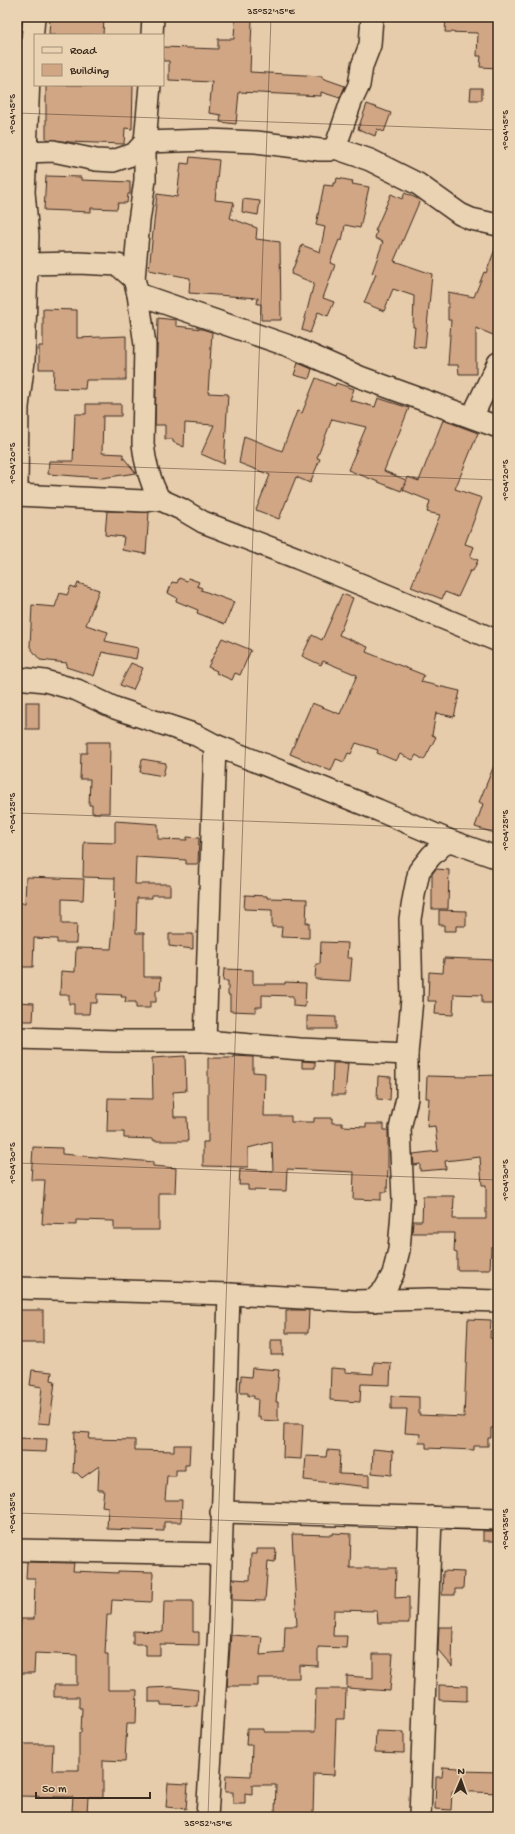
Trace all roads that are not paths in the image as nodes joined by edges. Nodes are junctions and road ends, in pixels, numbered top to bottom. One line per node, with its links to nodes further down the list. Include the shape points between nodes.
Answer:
1 (153, 17): 4 (street)
2 (372, 17): 7 (street, via 370,45 362,66 359,85)
3 (28, 24): 8 (street)
4 (152, 34)
5 (150, 86): 6 (street)
6 (145, 142): 7 (street, via 208,140 256,142 324,150); 8 (street, via 134,154 113,161 53,151); 11 (street, via 145,180 139,221)
7 (335, 148): 9 (street, via 370,160 405,177 460,214 471,219)
8 (26, 152): 10 (street)
9 (498, 224)
10 (26, 264): 11 (street, via 78,263 118,266); 13 (street, via 24,361)
11 (136, 286): 14 (street, via 367,380); 18 (street, via 146,345 144,458)
12 (498, 363): 14 (street)
13 (17, 407): 16 (street)
14 (472, 417): 15 (street)
15 (498, 427)
16 (17, 485)
17 (17, 495): 18 (street, via 144,501)
18 (159, 499): 19 (street, via 203,522 304,560)
19 (498, 641)
20 (17, 678): 21 (street, via 45,680 77,690 115,708 196,735)
21 (215, 745): 22 (street); 25 (street)
22 (448, 840): 23 (street); 26 (street, via 419,871 414,895 410,919 412,999)
23 (498, 858)
24 (17, 1038): 25 (street)
25 (205, 1041): 26 (street)
26 (407, 1054): 29 (street, via 407,1098 400,1129 403,1199 399,1250 393,1274 385,1289)
27 (17, 1288): 28 (street)
28 (229, 1294): 29 (street); 31 (street)
29 (374, 1301): 30 (street)
30 (498, 1301)
31 (221, 1512): 32 (street); 35 (street)
32 (431, 1517): 33 (street); 37 (street)
33 (498, 1519)
34 (17, 1550): 35 (street)
35 (222, 1554): 36 (street)
36 (207, 1817)
37 (420, 1817)

